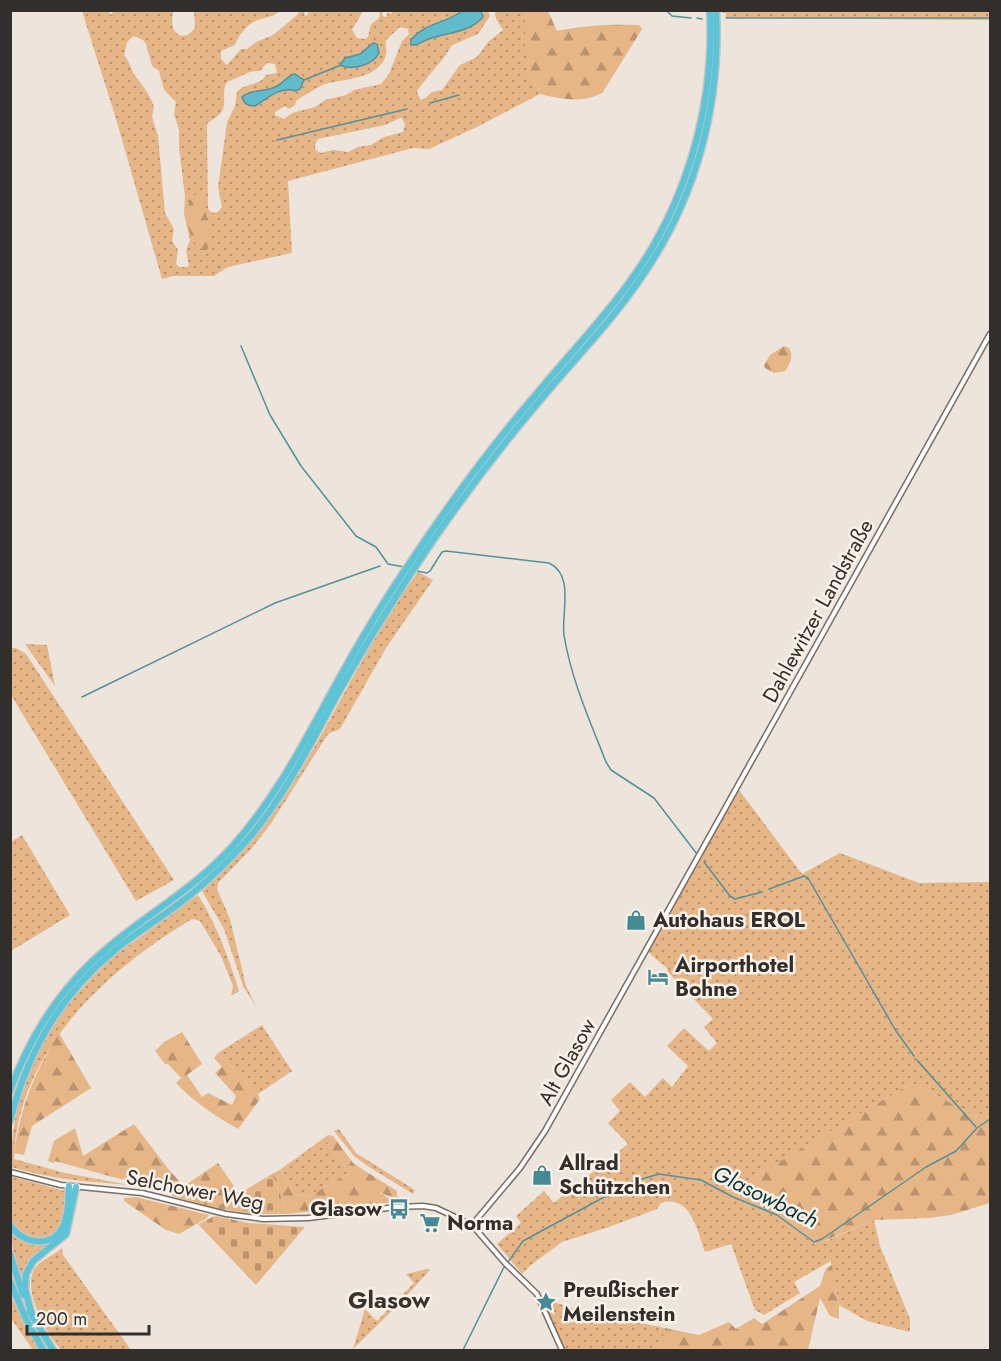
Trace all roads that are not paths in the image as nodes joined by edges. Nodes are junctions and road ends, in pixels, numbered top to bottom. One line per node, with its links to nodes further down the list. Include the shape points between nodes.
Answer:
1 (710, 10): 4 (highway, via 708,80 701,122 682,188 659,237 619,297 492,448)
2 (716, 10): 4 (highway, via 716,68 706,131 687,192 664,242 628,297 498,451)
3 (990, 334): 6 (street, Dahlewitzer Landstraße)
4 (414, 563): 5 (highway)
5 (407, 573): 7 (highway, via 362,638 282,781 256,818 202,876 88,964 49,1010); 10 (highway, via 270,810 206,882 114,950 76,988 33,1053)
6 (673, 904): 14 (street, Alt Glasow, via 544,1134)
7 (21, 1061): 8 (highway); 9 (highway)
8 (10, 1076)
9 (10, 1091)
10 (10, 1120)
11 (10, 1173): 12 (street, Selchower Weg)
12 (72, 1187): 13 (highway, via 64,1225 54,1237 45,1241 26,1240); 14 (street, Selchower Weg, via 142,1192 251,1218 308,1218 423,1206); 17 (highway, via 66,1233 33,1261 26,1274 25,1289)
13 (10, 1225)
14 (472, 1225): 20 (street, via 537,1294)
15 (10, 1254): 17 (highway)
16 (10, 1281): 18 (highway)
17 (32, 1316): 19 (highway)
18 (43, 1350)
19 (53, 1350)
20 (562, 1350)

